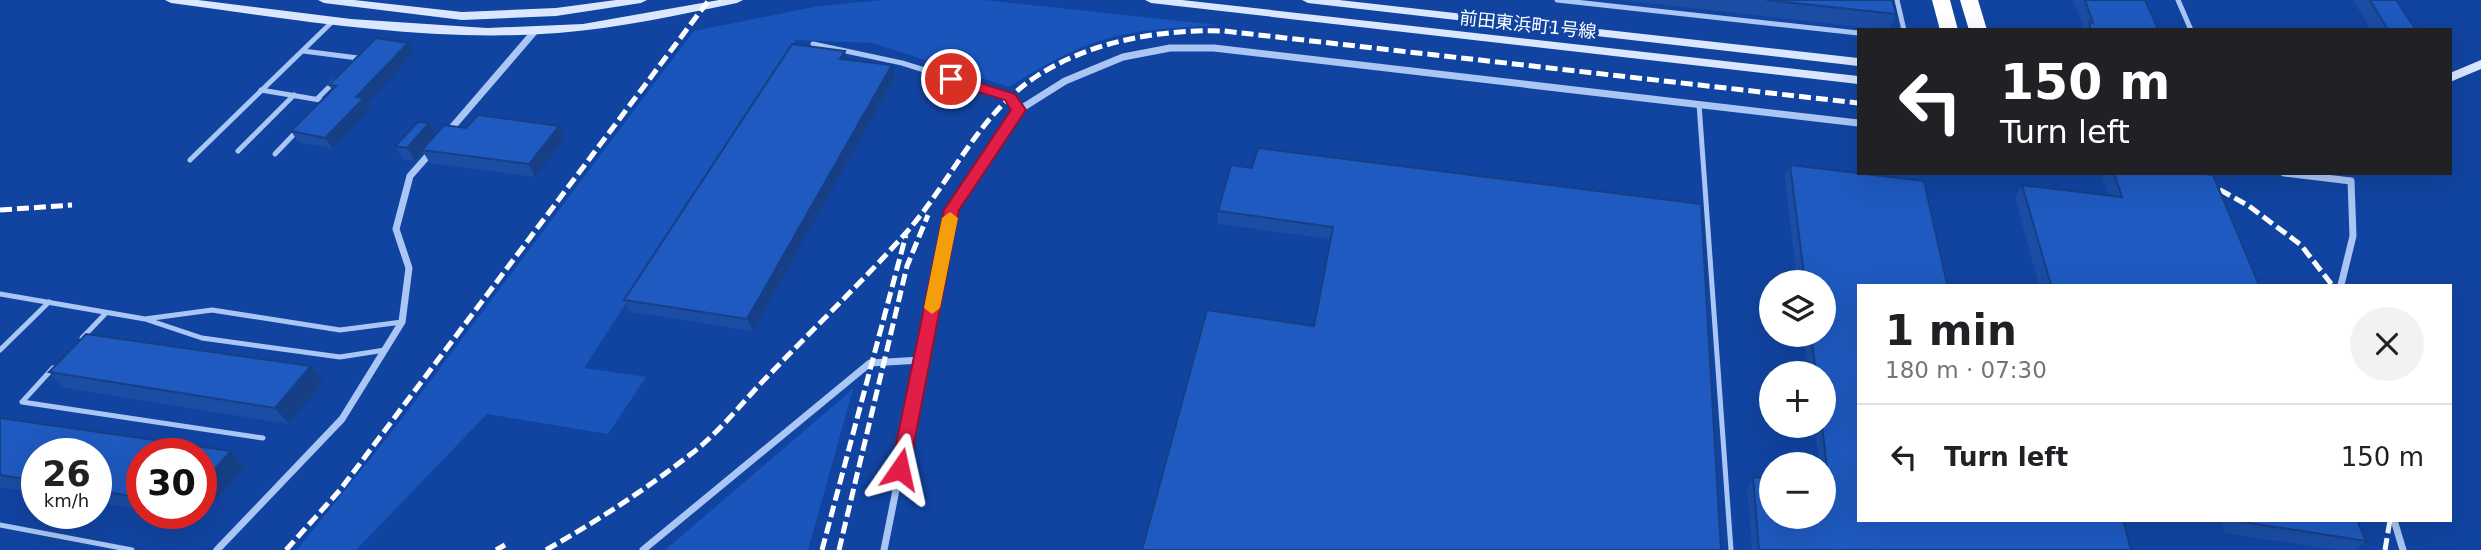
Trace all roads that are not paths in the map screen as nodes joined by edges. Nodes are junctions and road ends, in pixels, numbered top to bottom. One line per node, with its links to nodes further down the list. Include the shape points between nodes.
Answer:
1 (172, 0): 15 (street)
2 (324, 0): 14 (street, via 462,16)
3 (567, 0): 14 (street)
4 (641, 0): 14 (street)
5 (737, 0): 20 (street)
6 (1151, 0): 29 (street, 前田東浜町1号線)
7 (1308, 0): 13 (street, 前田東浜町1号線)
8 (1557, 0): 21 (lane)
9 (1897, 0): 16 (lane)
10 (1941, 0): 17 (highway)
11 (1969, 0): 18 (highway)
12 (2178, 0): 19 (lane)
13 (1353, 3): 24 (street, 前田東浜町1号線)
14 (556, 12): 20 (street)
15 (333, 21): 20 (street, via 449,32); 23 (lane)
16 (1904, 28)
17 (1948, 28)
18 (1977, 28)
19 (2190, 28)
20 (535, 32): 47 (street, via 410,176 396,229 409,268)
21 (1857, 33)
22 (813, 44): 35 (lane, via 902,62 1010,97)
23 (302, 51): 26 (lane, via 358,58); 30 (lane)
24 (1857, 62)
25 (2481, 64): 28 (street)
26 (349, 66)
27 (341, 75): 32 (lane)
28 (2452, 77)
29 (1857, 80)
30 (261, 90): 31 (lane); 40 (lane)
31 (294, 95): 32 (lane); 38 (lane)
32 (317, 99): 34 (lane, via 327,100)
33 (1699, 104): 35 (street, via 1214,48 1170,48 1123,57 1065,81); 36 (street); 60 (lane)
34 (318, 109)
35 (1018, 110): 51 (street, via 951,210)
36 (1857, 123)
37 (301, 127): 39 (lane)
38 (238, 150)
39 (275, 154)
40 (190, 160)
41 (2301, 175): 42 (street, via 2351,181 2353,236)
42 (2341, 284)
43 (0, 294): 44 (lane)
44 (49, 302): 45 (lane); 49 (lane)
45 (106, 313): 46 (lane); 48 (lane)
46 (145, 319): 47 (lane, via 212,310 340,330); 50 (lane, via 202,338 340,357)
47 (402, 322): 50 (street)
48 (78, 342)
49 (0, 350)
50 (385, 350): 57 (street, via 342,419)
51 (921, 360): 58 (street, via 870,363); 59 (street)
52 (60, 362): 53 (lane, via 22,401)
53 (263, 438)
54 (2395, 522): 61 (street)
55 (0, 525): 56 (lane)
56 (132, 550)
57 (217, 550)
58 (643, 550)
59 (884, 550)
60 (1731, 550)
61 (2403, 550)

